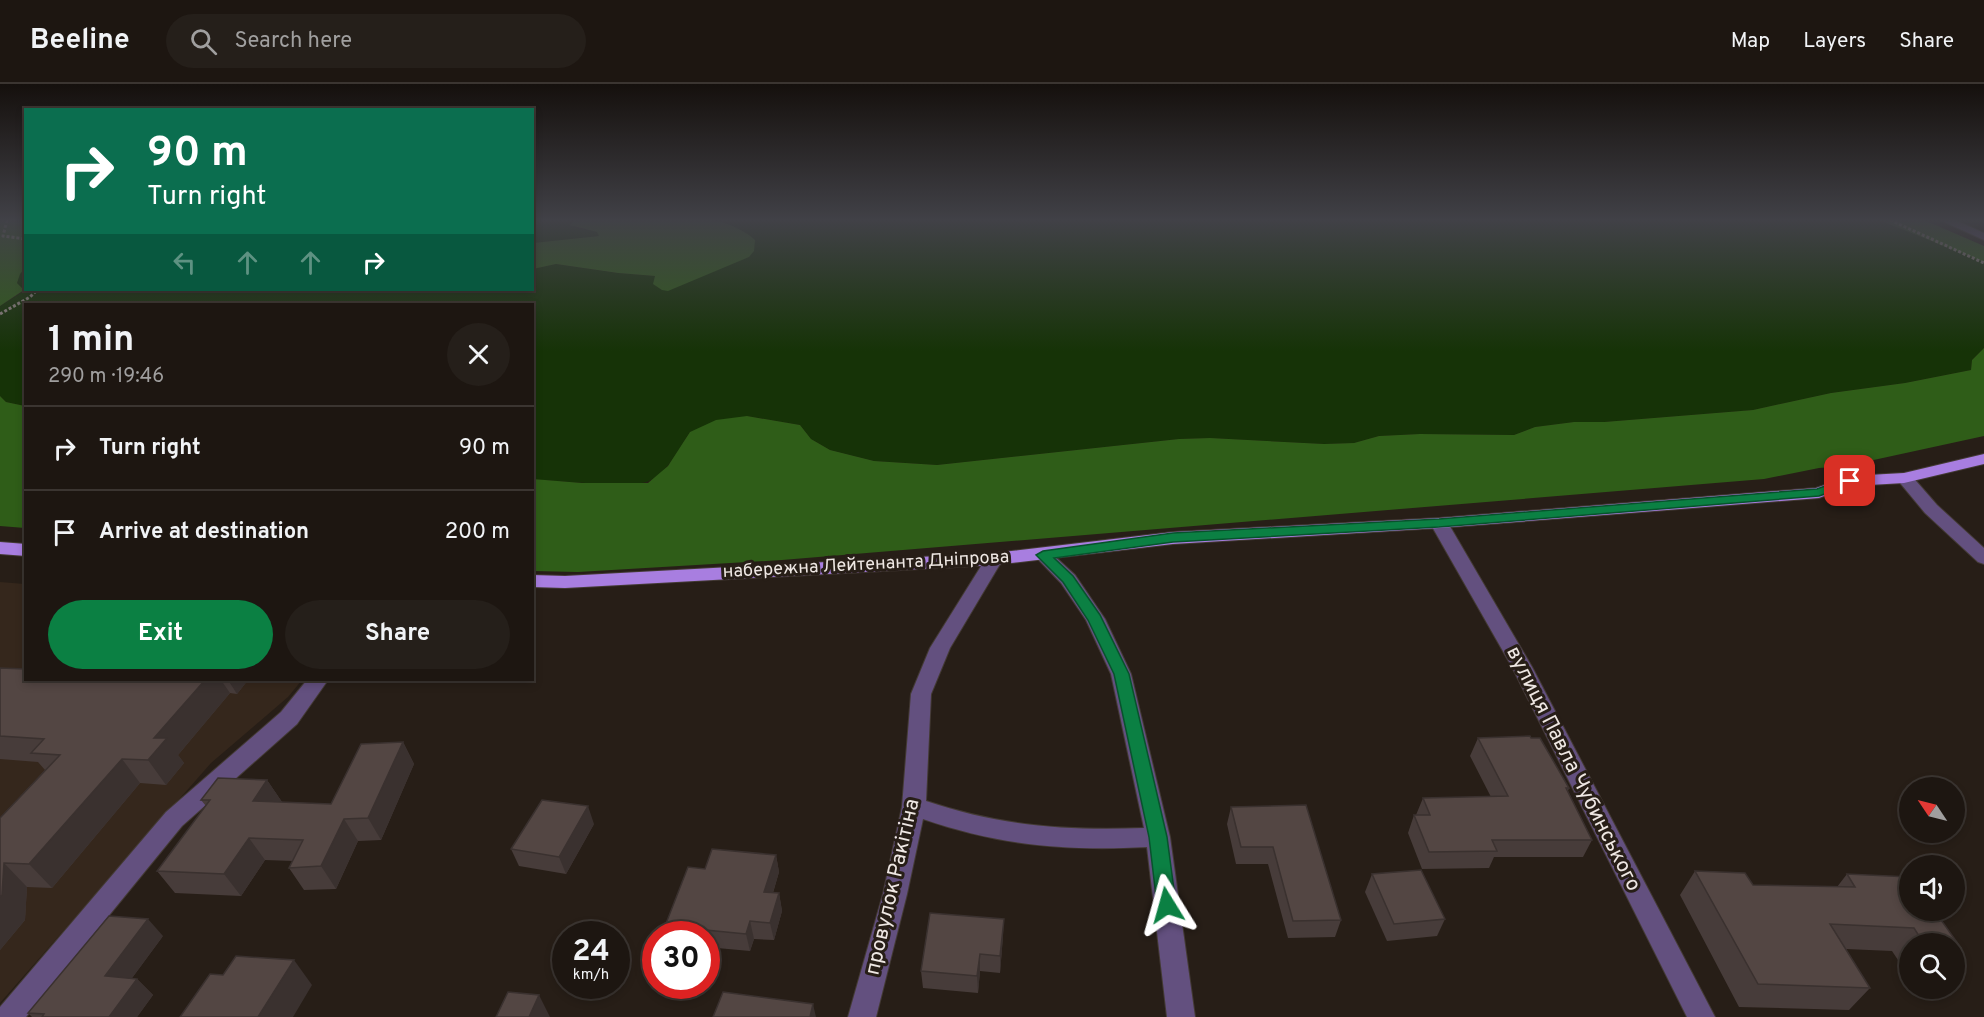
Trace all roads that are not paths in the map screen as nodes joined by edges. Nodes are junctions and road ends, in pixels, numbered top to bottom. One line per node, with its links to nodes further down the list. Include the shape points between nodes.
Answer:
1 (1984, 459): 2 (main road, набережна Лейтенанта Дніпрова)
2 (1904, 478): 3 (main road, набережна Лейтенанта Дніпрова, via 1850,481 1819,493); 7 (street)
3 (1439, 523): 6 (main road, набережна Лейтенанта Дніпрова, via 1173,538); 16 (street, вулиця Павла Чубинського, via 1522,668)
4 (0, 548): 5 (main road)
5 (24, 550)
6 (1043, 555): 8 (main road, набережна Лейтенанта Дніпрова); 12 (street, via 1068,579 1095,619 1122,674)
7 (1984, 558)
8 (994, 559): 9 (main road, набережна Лейтенанта Дніпрова); 11 (street, провулок Ракітіна, via 940,648 921,694)
9 (534, 581)
10 (317, 681): 13 (street, via 289,718 174,819)
11 (914, 807): 12 (street, via 1014,834 1090,840); 14 (street, провулок Ракітіна)
12 (1158, 837): 15 (street)
13 (9, 1017)
14 (862, 1017)
15 (1181, 1017)
16 (1701, 1017)

